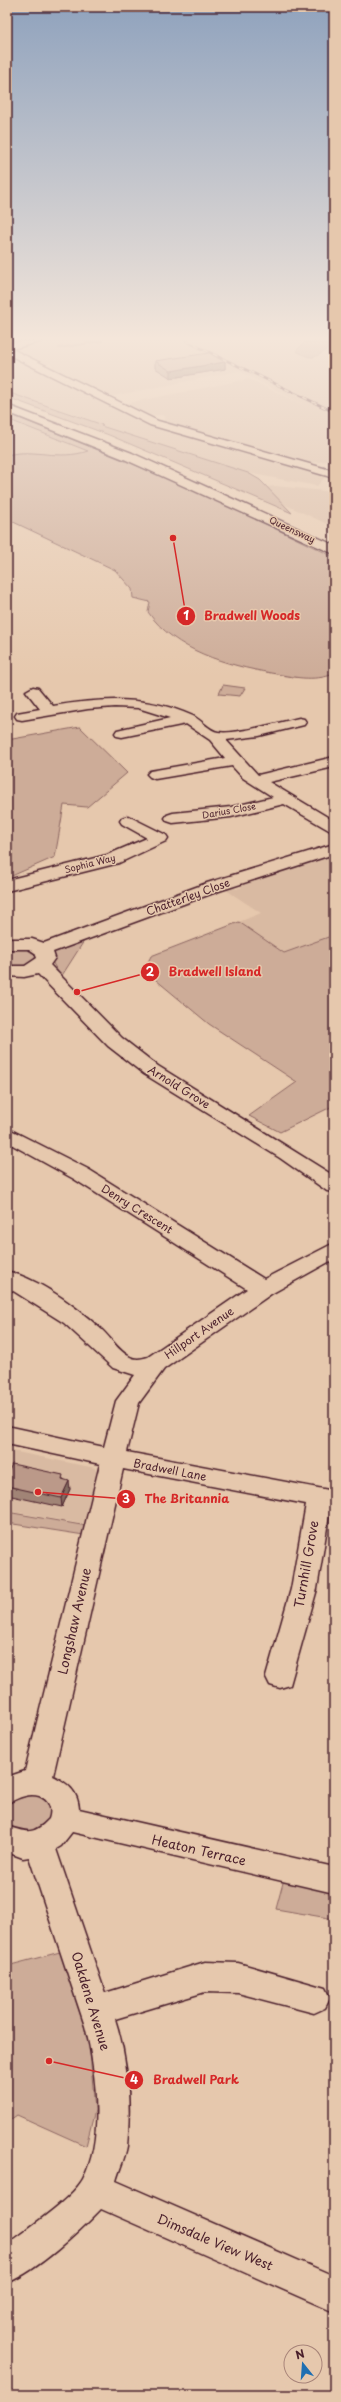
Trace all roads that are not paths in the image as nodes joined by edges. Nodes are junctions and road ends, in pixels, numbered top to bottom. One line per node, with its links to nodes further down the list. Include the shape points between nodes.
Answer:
1 (121, 453): 6 (highway, Queensway)
2 (136, 453): 5 (highway, Queensway)
3 (258, 453): 4 (street)
4 (334, 475)
5 (334, 541)
6 (334, 550)
7 (126, 688): 9 (street)
8 (33, 691): 10 (street)
9 (115, 703): 10 (street); 12 (street, via 139,704)
10 (49, 711): 11 (street)
11 (22, 716)
12 (188, 719): 14 (street); 15 (street)
13 (299, 722): 15 (street, via 259,732)
14 (122, 733)
15 (215, 737): 16 (street)
16 (236, 760): 18 (street); 19 (street, via 248,775)
17 (334, 762): 19 (street)
18 (155, 774)
19 (256, 780): 20 (street)
20 (285, 799): 21 (street); 22 (street, Darius Close, via 231,812)
21 (327, 816): 24 (street)
22 (173, 818)
23 (128, 822): 26 (street, Sophia Way, via 160,838 113,859 21,880)
24 (334, 828)
25 (334, 849): 28 (street, Chatterley Close, via 213,887)
26 (7, 886)
27 (7, 944): 28 (street, via 32,944)
28 (42, 958): 29 (street, Chatterley Close, via 24,972); 31 (street, Arnold Grove, via 115,1042 151,1070)
29 (8, 973)
30 (7, 1134): 34 (street, Denry Crescent, via 81,1174)
31 (334, 1186)
32 (334, 1250): 34 (street, Hillport Avenue)
33 (7, 1278): 35 (street, via 24,1286 76,1320)
34 (262, 1289): 36 (street, Hillport Avenue)
35 (118, 1361): 36 (street, via 134,1367); 37 (street)
36 (156, 1363): 37 (street, Hillport Avenue)
37 (128, 1401): 39 (street, Hillport Avenue)
38 (7, 1435): 39 (street, Bradwell Lane)
39 (114, 1459): 40 (street, Bradwell Lane); 42 (street, Longshaw Avenue)
40 (326, 1499): 41 (street, Turnhill Grove)
41 (280, 1677)
42 (37, 1783): 43 (street, via 21,1784); 44 (street, via 58,1793 64,1802)
43 (7, 1791)
44 (65, 1818): 46 (street, via 53,1836); 47 (street, Heaton Terrace)
45 (7, 1839): 46 (street, via 18,1844)
46 (39, 1843): 49 (street, Oakdene Avenue)
47 (334, 1880)
48 (314, 1998): 49 (street, via 238,1978 204,1977)
49 (97, 2010): 50 (street, Oakdene Avenue, via 108,2054 112,2112 110,2148)
50 (96, 2190): 51 (street, Oakdene Avenue, via 68,2219); 52 (street, Dimsdale View West)
51 (7, 2266)
52 (334, 2294)

